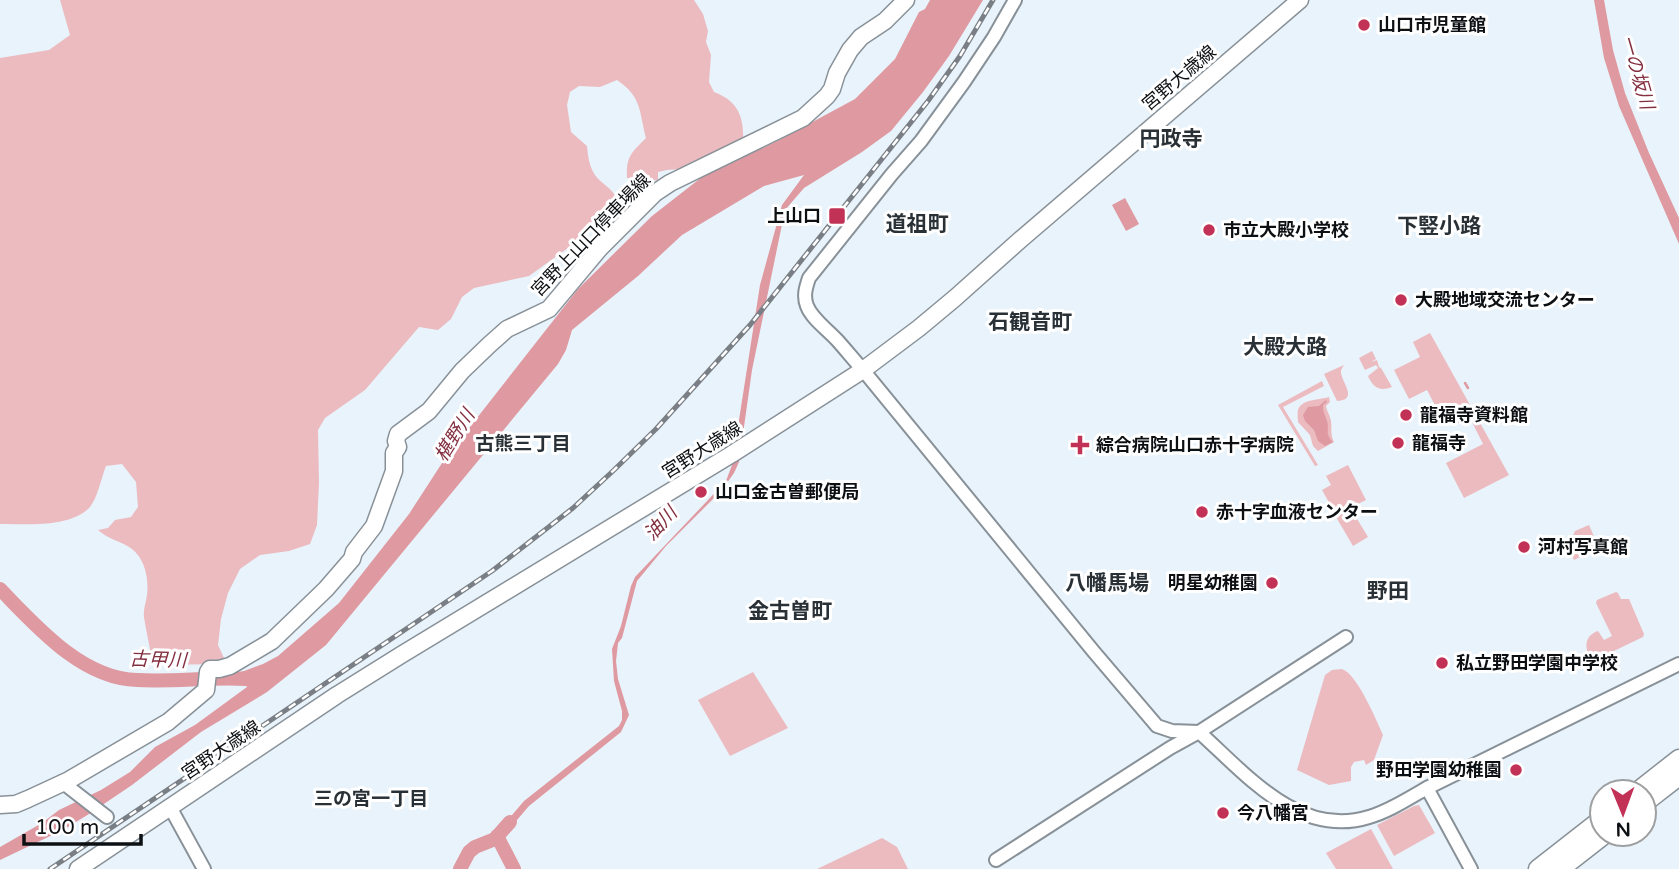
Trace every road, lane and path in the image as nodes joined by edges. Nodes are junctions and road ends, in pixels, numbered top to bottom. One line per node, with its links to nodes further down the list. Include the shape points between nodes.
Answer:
1 (906, 0): 11 (main road, 宮野上山口停車場線, via 861,37 827,96 803,118 655,193 600,248 549,309 508,329 488,345 429,411 398,434 394,471 373,526 326,589 272,641 230,666 209,669 202,694 168,722)
2 (1015, 0): 4 (street, via 921,141 809,278 804,296 811,314)
3 (1300, 0): 4 (main road, 宮野大歳線, via 956,298)
4 (863, 370): 7 (street, via 1157,726); 15 (main road, 宮野大歳線, via 390,662)
5 (1346, 637): 7 (street)
6 (1679, 664): 12 (street)
7 (1199, 732): 12 (street, via 1266,792 1306,816 1335,821 1370,817); 19 (street)
8 (1679, 759): 10 (highway)
9 (1679, 776): 13 (highway)
10 (1655, 778)
11 (64, 783): 14 (main road, 宮野上山口停車場線, via 16,804); 16 (street)
12 (1427, 788): 22 (street)
13 (1658, 792)
14 (0, 805)
15 (170, 807): 20 (main road, 宮野大歳線); 21 (street)
16 (106, 816)
17 (1588, 830): 23 (highway)
18 (1588, 847): 24 (highway)
19 (996, 860)
20 (78, 869)
21 (204, 869)
22 (1471, 869)
23 (1538, 869)
24 (1560, 869)

